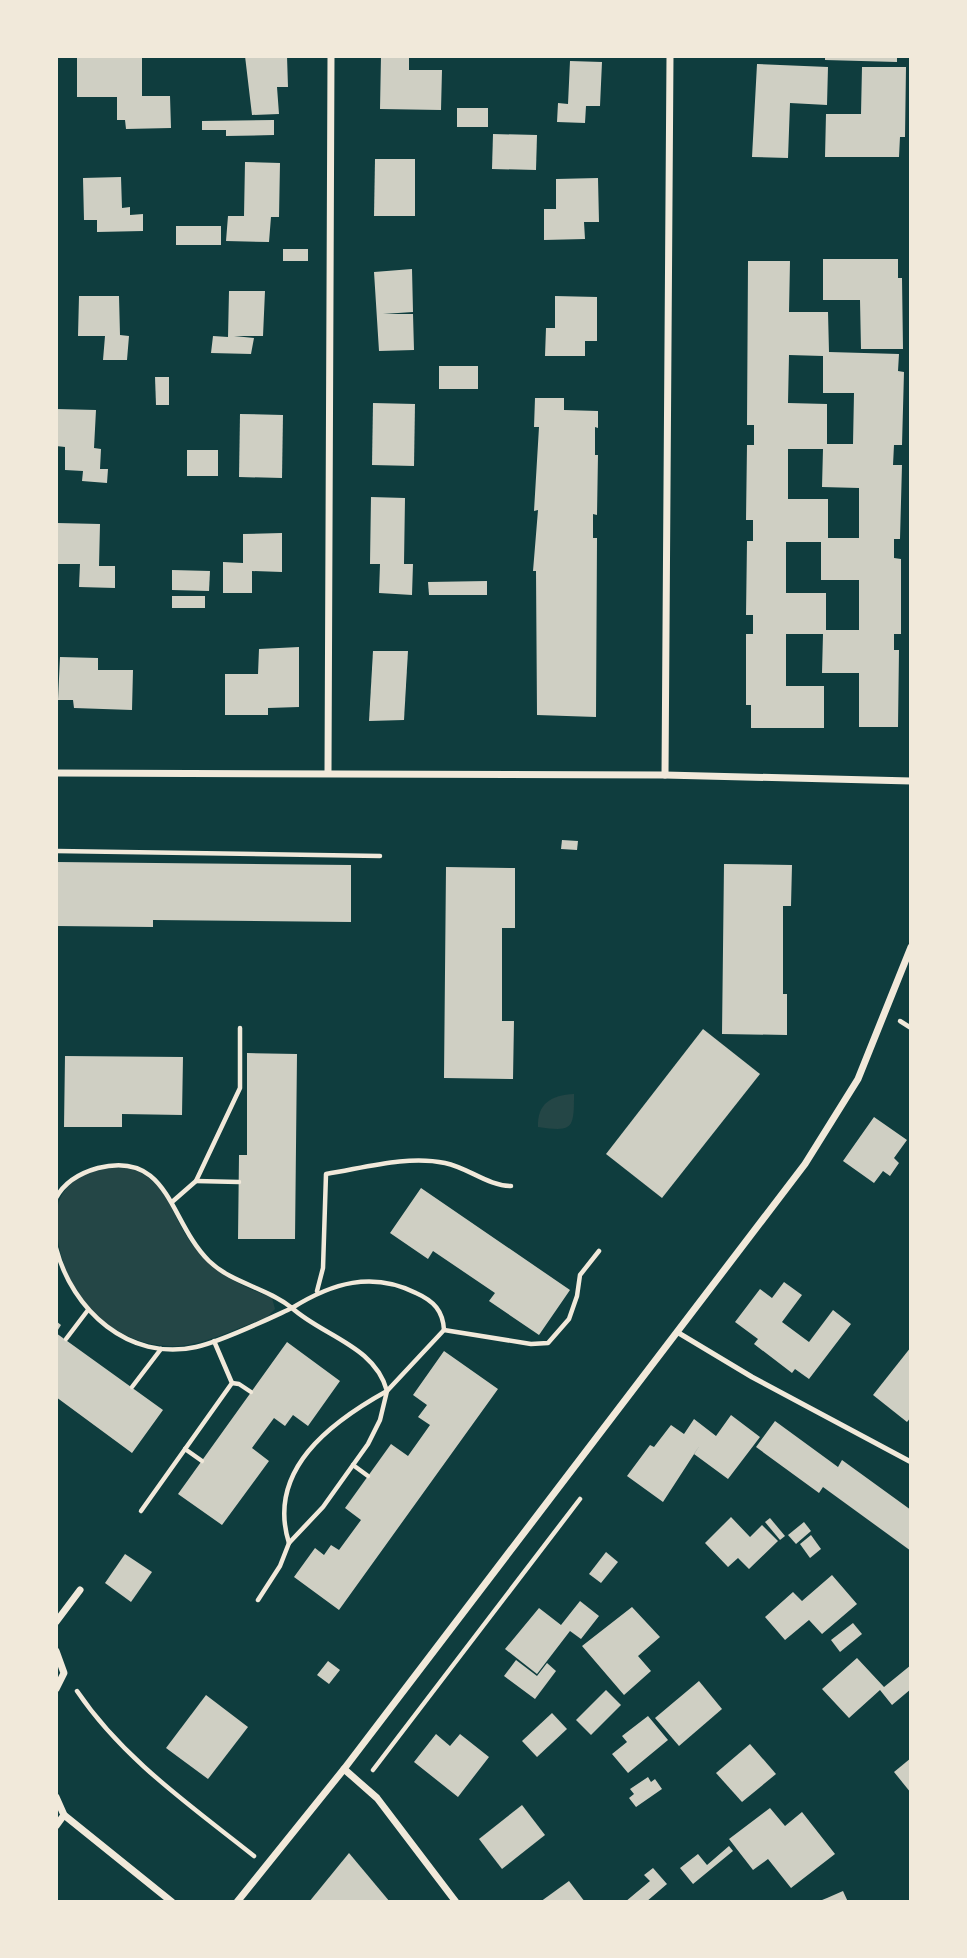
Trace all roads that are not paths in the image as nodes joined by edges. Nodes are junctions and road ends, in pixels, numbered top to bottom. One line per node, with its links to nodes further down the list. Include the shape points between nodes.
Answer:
1 (331, 56): 3 (street)
2 (670, 56): 5 (street)
3 (328, 772): 4 (street); 5 (street)
4 (56, 773)
5 (665, 775): 6 (street)
6 (911, 781)
7 (911, 947): 8 (street, via 858,1079 805,1164)
8 (677, 1332): 9 (lane); 14 (street)
9 (911, 1462)
10 (80, 1590): 11 (street)
11 (56, 1622)
12 (56, 1651): 13 (street, via 64,1673)
13 (56, 1689)
14 (344, 1769): 19 (street); 20 (street, via 377,1798)
15 (56, 1797): 16 (street)
16 (64, 1815): 17 (street); 18 (street)
17 (56, 1826)
18 (172, 1902)
19 (237, 1902)
20 (456, 1902)

